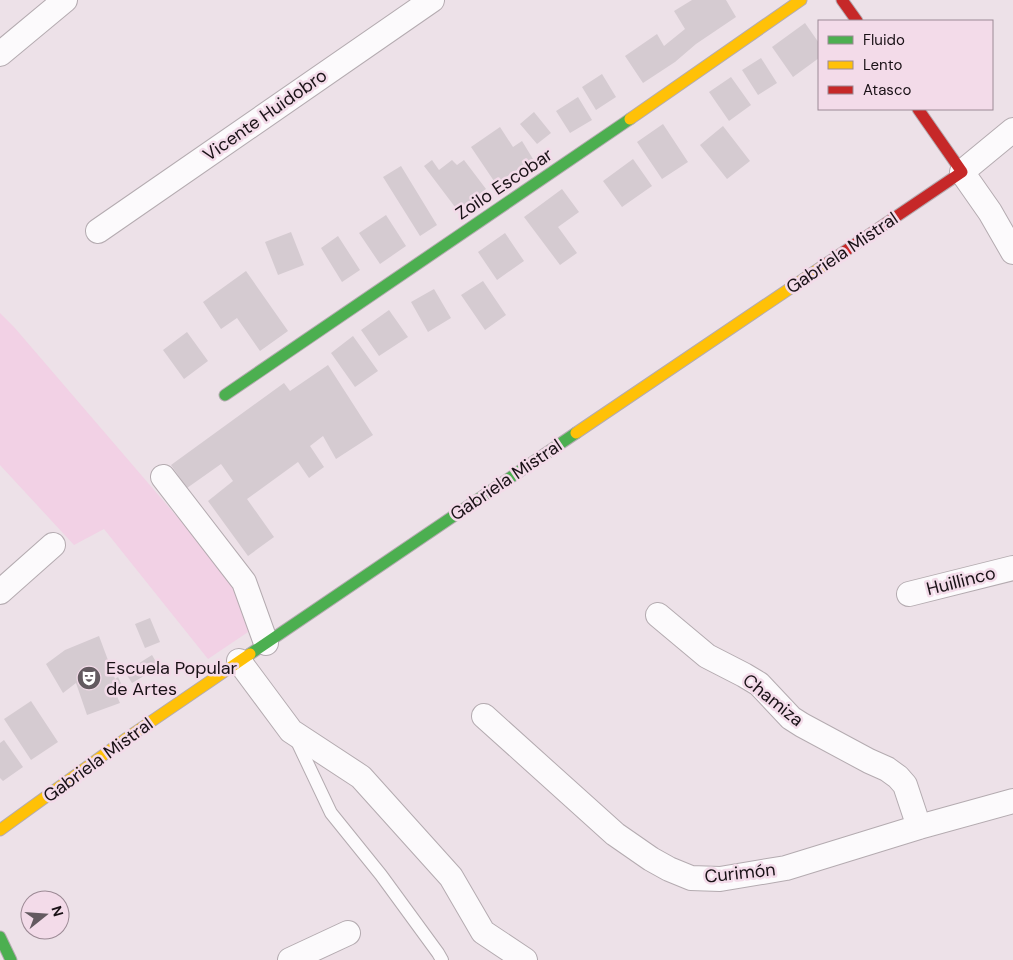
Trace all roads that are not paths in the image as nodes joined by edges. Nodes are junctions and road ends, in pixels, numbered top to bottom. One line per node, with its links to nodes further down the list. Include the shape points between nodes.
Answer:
1 (65, 0): 6 (street)
2 (432, 0): 10 (street, Vicente Huidobro)
3 (801, 0): 12 (street, Zoilo Escobar)
4 (842, 0): 5 (street)
5 (856, 20)
6 (0, 54)
7 (919, 110): 9 (street)
8 (1013, 130): 9 (street, Gabriela Mistral)
9 (962, 172): 11 (street); 19 (street, Gabriela Mistral)
10 (98, 231)
11 (1013, 252)
12 (225, 395)
13 (163, 477): 19 (street, via 244,582)
14 (53, 545): 16 (street)
15 (1013, 568): 17 (street, Huillinco)
16 (0, 592)
17 (909, 594)
18 (658, 615): 24 (street, Chamiza, via 708,656 759,684 791,718 898,776)
19 (266, 643): 20 (street, Gabriela Mistral)
20 (240, 661): 22 (street); 25 (street, Gabriela Mistral)
21 (484, 716): 24 (street, Curimón, via 615,834 650,859 691,878 720,879 786,868)
22 (291, 731): 30 (lane, via 330,813); 31 (street, via 361,777 451,877 483,932)
23 (1013, 802): 24 (street, Curimón)
24 (919, 827)
25 (0, 830)
26 (348, 933): 29 (street)
27 (0, 937): 28 (street)
28 (11, 960)
29 (290, 960)
30 (442, 960)
31 (525, 960)

